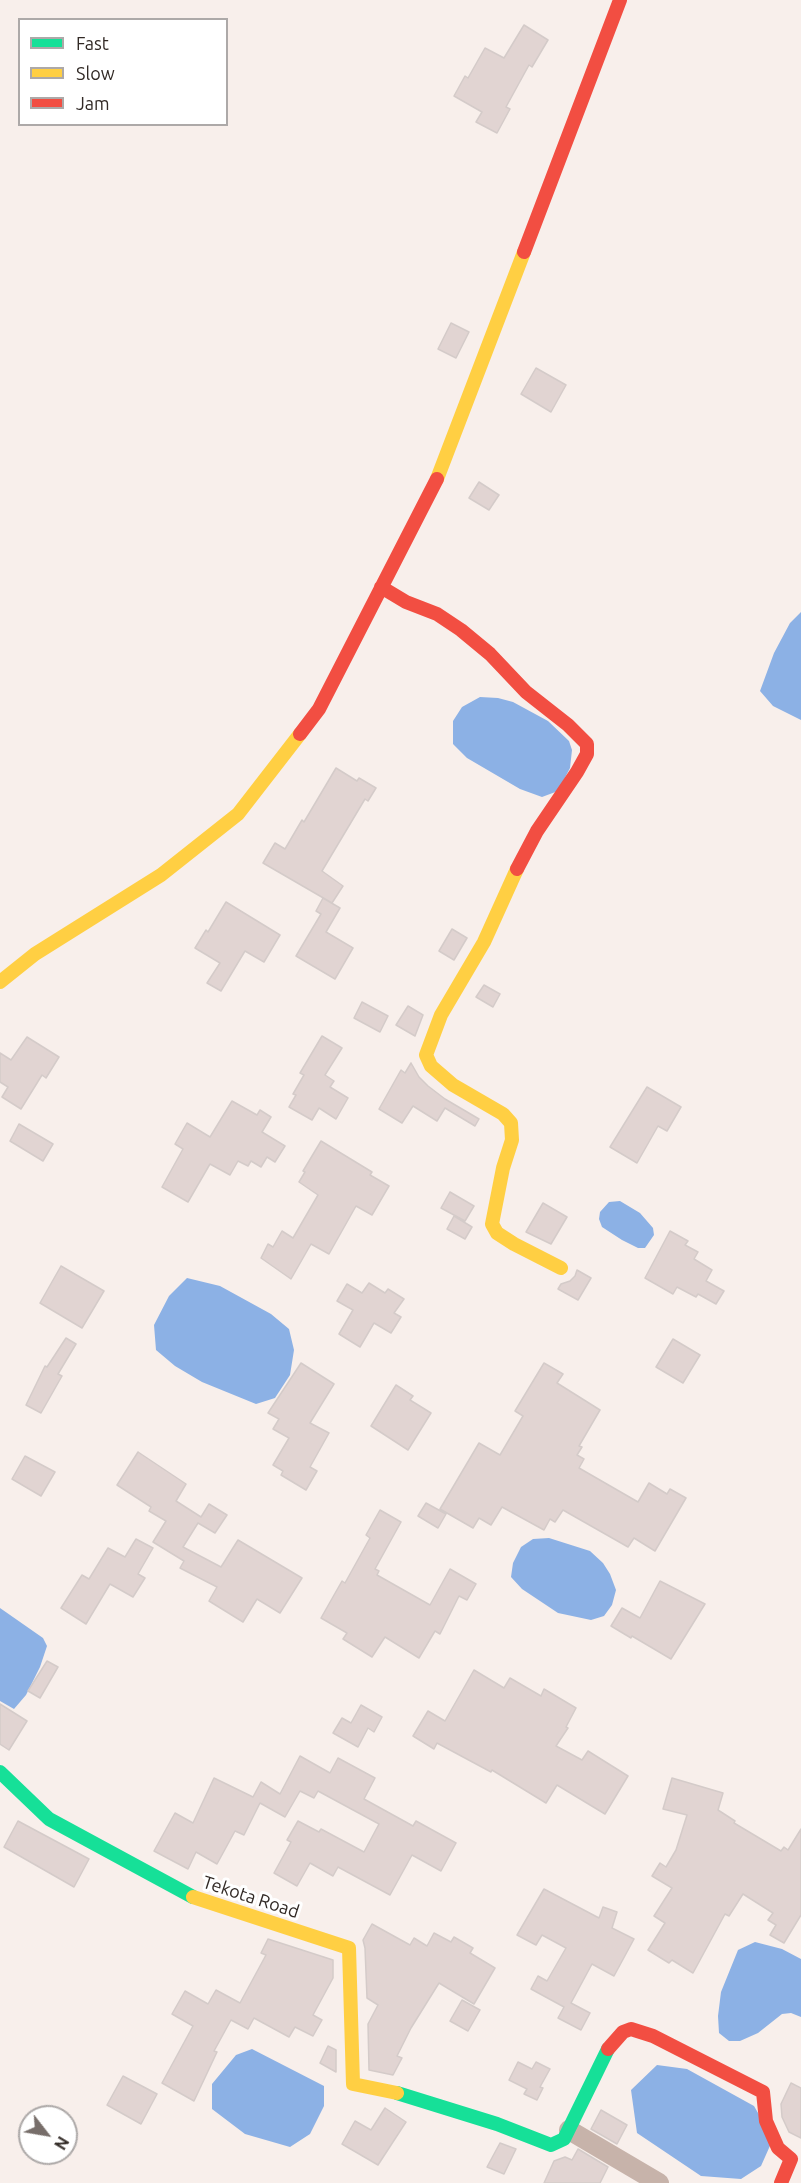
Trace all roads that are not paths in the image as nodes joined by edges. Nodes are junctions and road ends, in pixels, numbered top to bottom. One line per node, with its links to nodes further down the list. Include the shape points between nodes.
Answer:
1 (620, 0): 2 (street, via 435,483)
2 (381, 587): 3 (street, via 319,709 237,814 161,874 35,954); 4 (street, via 461,630 587,744 587,754 568,788 523,855 484,942 441,1015 426,1054 438,1073 511,1123 512,1140 492,1224 497,1233)
3 (0, 982)
4 (561, 1268)
5 (0, 1772): 6 (street, Tekota Road, via 49,1819 193,1897 349,1948 353,2084 394,2092 551,2145 564,2139)
6 (569, 2130): 7 (street); 8 (street, via 610,2045 631,2029 764,2092 766,2121 778,2148 791,2159)
7 (659, 2183)
8 (781, 2183)

